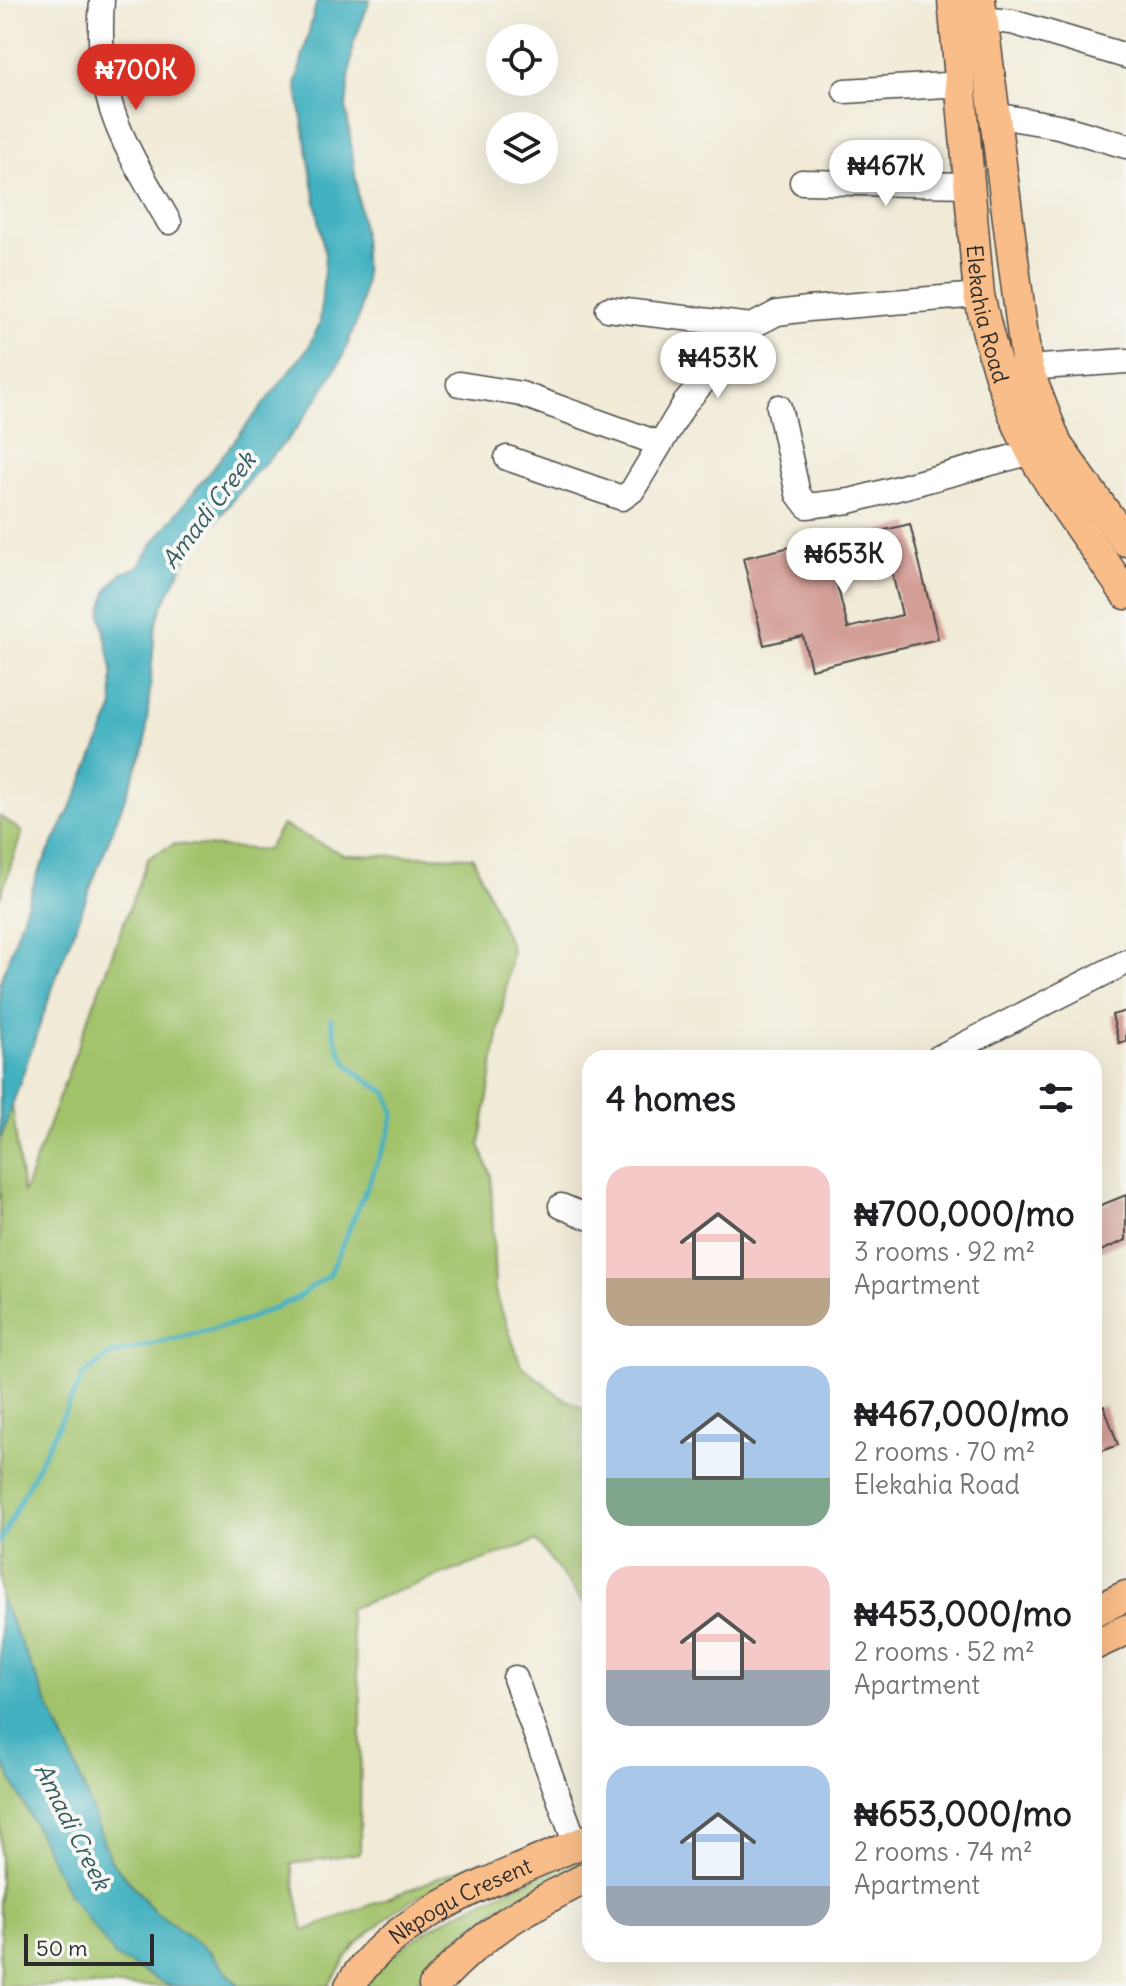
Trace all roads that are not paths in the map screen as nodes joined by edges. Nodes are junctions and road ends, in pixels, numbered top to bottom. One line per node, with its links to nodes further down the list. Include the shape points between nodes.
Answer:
1 (102, 0): 11 (street, via 104,87 114,124)
2 (953, 0): 5 (main road, Elekahia Road)
3 (981, 10): 4 (street); 7 (main road, Elekahia Road)
4 (1126, 56)
5 (962, 84): 6 (street); 10 (main road, Elekahia Road)
6 (845, 91)
7 (994, 115): 8 (street); 16 (main road, Elekahia Road)
8 (1126, 146)
9 (802, 182): 10 (street)
10 (971, 185): 12 (main road, Elekahia Road)
11 (169, 222)
12 (979, 295): 14 (street, via 777,313); 20 (main road, Elekahia Road, via 1002,379)
13 (608, 309): 14 (street)
14 (752, 326): 19 (street, via 685,403)
15 (1126, 361): 16 (street)
16 (1027, 368): 22 (main road, Elekahia Road, via 1057,445)
17 (459, 384): 19 (street, via 521,394)
18 (779, 407): 20 (street, via 798,494 807,506 850,501)
19 (660, 444): 21 (street, via 632,491 622,498)
20 (1032, 452): 23 (main road, Elekahia Road)
21 (507, 458)
22 (1123, 531)
23 (1126, 594)
24 (1126, 962): 25 (street)
25 (954, 1050)
26 (561, 1206): 27 (street)
27 (582, 1215)
28 (1126, 1596): 29 (main road)
29 (1102, 1607)
30 (1126, 1630): 31 (main road)
31 (1102, 1641)
32 (515, 1678): 33 (street)
33 (582, 1840)
34 (582, 1842): 36 (main road, Nkpogu Cresent, via 401,1929 361,1967)
35 (582, 1880): 37 (main road, Nkpogu Cresent, via 492,1929)
36 (350, 1986)
37 (434, 1986)

